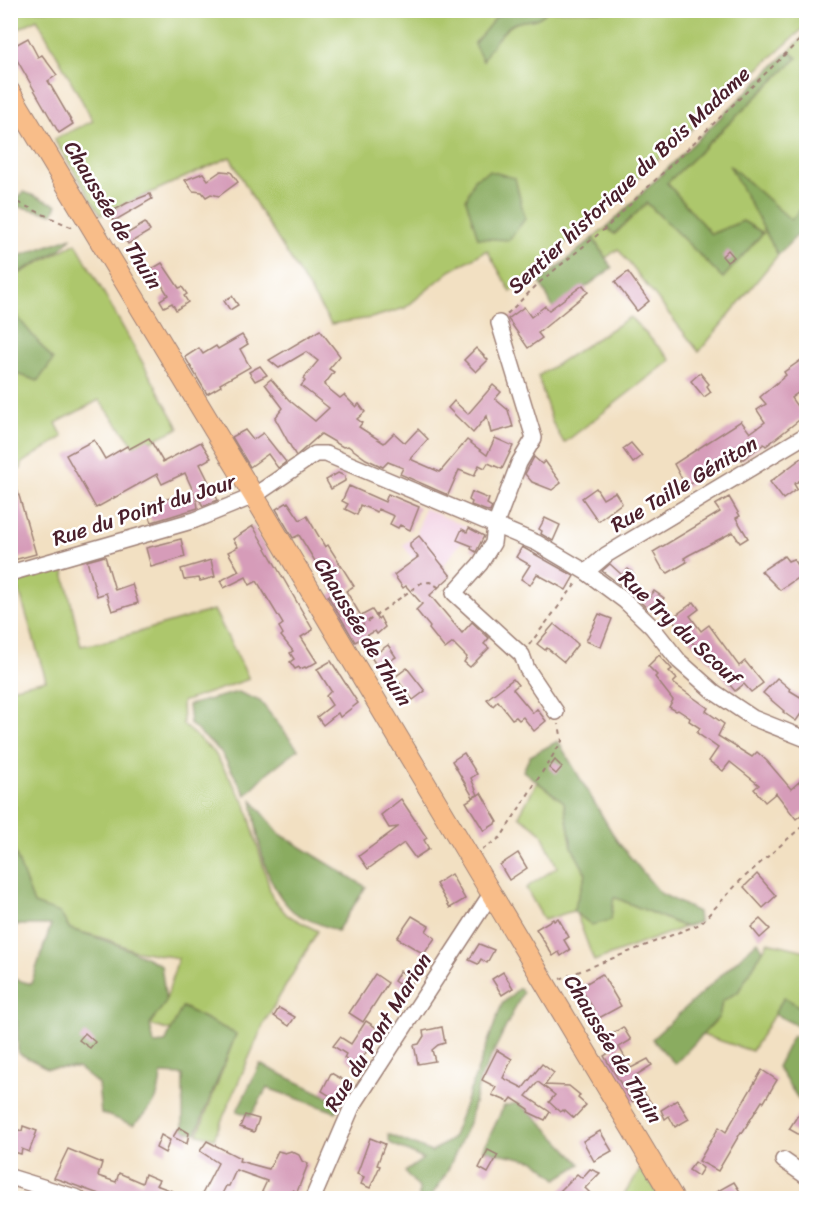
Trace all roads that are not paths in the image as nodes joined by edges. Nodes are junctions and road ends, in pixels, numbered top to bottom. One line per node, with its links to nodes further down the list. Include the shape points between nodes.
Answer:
1 (10, 92): 4 (main road, Chaussée de Thuin)
2 (499, 323): 5 (street, via 534,438 519,463)
3 (807, 435): 6 (street, Rue Taille Géniton, via 606,555)
4 (254, 496): 5 (street, Rue Try du Scouf, via 315,454 326,454); 7 (street, Rue du Point du Jour, via 195,520); 10 (main road, Chaussée de Thuin)
5 (495, 526): 6 (street, Rue Try du Scouf, via 537,543); 8 (street, via 493,543 454,593 522,655 526,669)
6 (586, 572): 9 (street, Rue Try du Scouf, via 625,601 679,661 714,692 753,718)
7 (10, 573)
8 (556, 712)
9 (807, 740)
10 (491, 894): 15 (street, Rue du Pont Marion, via 352,1107); 16 (main road, Chaussée de Thuin)
11 (783, 1160): 13 (street)
12 (10, 1176): 14 (street)
13 (807, 1176)
14 (78, 1198)
15 (313, 1198)
16 (673, 1198)

